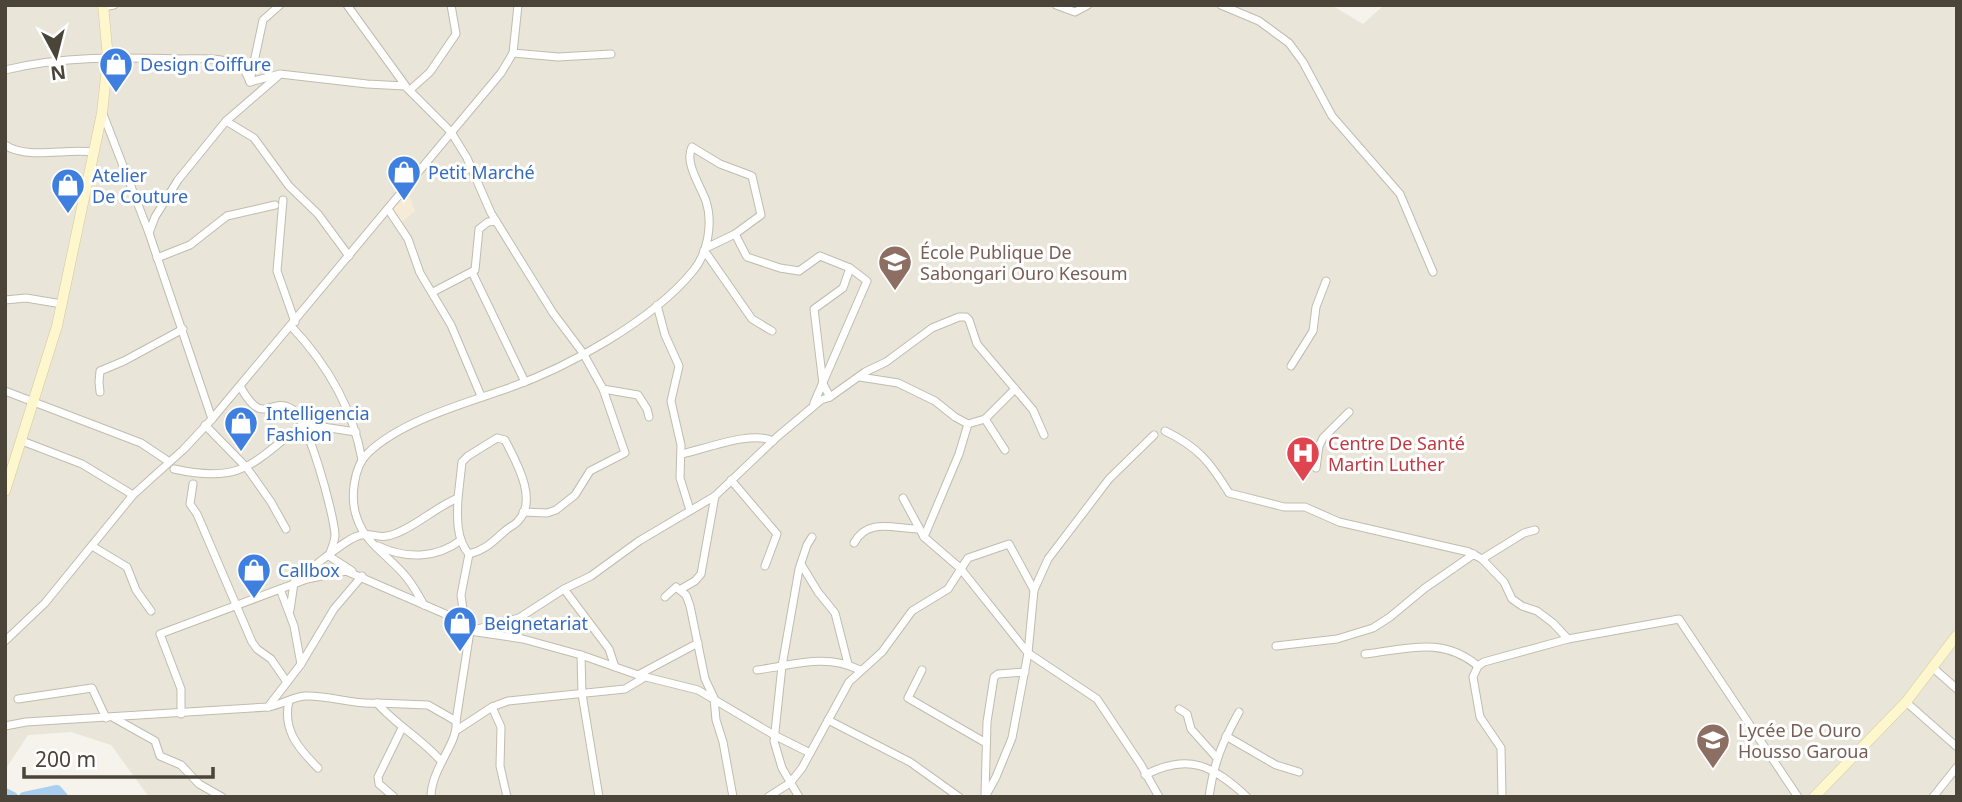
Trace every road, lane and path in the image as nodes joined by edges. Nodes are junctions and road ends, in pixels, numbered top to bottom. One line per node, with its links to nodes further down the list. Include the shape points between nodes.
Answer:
1 (280, 5): 14 (street, via 262,20)
2 (347, 5): 15 (street)
3 (452, 5): 15 (street, via 456,34 430,72)
4 (518, 5): 9 (street)
5 (1056, 5): 6 (street, via 1075,12)
6 (1088, 5)
7 (1221, 5): 32 (street, via 1259,21 1289,43 1332,116 1400,194)
8 (107, 6): 11 (street)
9 (513, 53): 10 (street, via 558,57); 18 (street)
10 (611, 54)
11 (108, 58): 12 (street); 14 (street, via 231,62 245,69); 16 (street)
12 (5, 70)
13 (281, 74): 14 (street); 15 (street); 17 (street)
14 (250, 82)
15 (408, 88): 18 (street)
16 (102, 113): 20 (street); 25 (street)
17 (226, 121): 25 (street, via 178,180); 28 (street, via 254,138)
18 (451, 132): 23 (street); 24 (street)
19 (5, 145): 20 (street, via 35,153)
20 (93, 152): 36 (street)
21 (283, 200): 38 (street, via 278,271)
22 (275, 205): 29 (street, via 228,216 190,246)
23 (388, 209): 28 (street); 34 (street)
24 (496, 221): 31 (street, via 479,229); 41 (street)
25 (149, 233): 29 (street)
26 (735, 234): 27 (street); 27 (street, via 761,215 752,176 692,147 690,161 709,214); 30 (street, via 747,257 780,268 799,271 820,256)
27 (705, 249): 37 (street, via 694,270); 40 (street, via 752,319)
28 (349, 256): 38 (street)
29 (157, 258): 39 (street)
30 (850, 268): 45 (street, via 843,288 814,309); 45 (street, via 867,281)
31 (472, 272): 34 (street); 44 (street)
32 (1433, 272)
33 (1326, 281): 42 (street, via 1312,331)
34 (433, 292): 51 (street)
35 (5, 300): 36 (street)
36 (62, 304): 53 (street)
37 (657, 305): 41 (street); 69 (street, via 679,366 671,401)
38 (293, 324): 46 (street); 63 (street, via 327,371)
39 (183, 329): 50 (street, via 100,371); 57 (street)
40 (772, 331)
41 (583, 353): 44 (street); 47 (street)
42 (1291, 366)
43 (859, 377): 48 (street, via 932,328 962,317 971,324 977,345); 52 (street); 60 (street, via 898,383)
44 (525, 382): 51 (street)
45 (823, 384): 52 (street); 54 (street)
46 (240, 386): 57 (street); 59 (street, via 255,408 289,407)
47 (603, 389): 56 (street, via 638,395); 83 (street, via 625,453 590,471 575,495 556,510)
48 (1015, 389): 58 (street); 64 (street, via 1035,414)
49 (5, 391): 53 (street)
50 (100, 392)
51 (481, 396): 70 (street, via 421,420)
52 (830, 397): 54 (street)
53 (32, 402): 67 (street); 71 (street, via 141,443)
54 (812, 407): 66 (street)
55 (1349, 412): 73 (street, via 1323,438)
56 (649, 417)
57 (212, 419): 61 (street)
58 (985, 419): 60 (street); 68 (street)
59 (303, 424): 63 (street); 72 (street); 96 (street, via 335,537)
60 (968, 424): 89 (street)
61 (205, 425): 71 (street); 72 (street)
62 (1165, 431): 95 (street, via 1188,443 1210,463 1229,493 1284,508 1305,507 1339,522)
63 (356, 432): 70 (street)
64 (1044, 435)
65 (1154, 435): 108 (street, via 1109,479 1052,552)
66 (774, 440): 69 (street, via 761,436); 75 (street)
67 (22, 441): 77 (street); 78 (street, via 82,464)
68 (1005, 450)
69 (682, 454): 82 (street, via 680,478)
70 (362, 460): 87 (street, via 354,493)
71 (168, 461): 78 (street)
72 (247, 468): 74 (street, via 209,476); 84 (street)
73 (1316, 468)
74 (174, 469)
75 (731, 481): 79 (street); 99 (street, via 777,534)
76 (193, 484): 110 (street, via 190,504)
77 (5, 491)
78 (133, 495): 93 (street)
79 (715, 496): 82 (street); 107 (street, via 701,574)
80 (458, 498): 83 (street, via 461,462 501,438 524,478); 87 (street, via 398,533 379,538); 90 (street)
81 (903, 498): 85 (street)
82 (690, 510): 106 (street)
83 (523, 512): 94 (street, via 491,545)
84 (286, 529)
85 (918, 529): 89 (street); 91 (street, via 871,527)
86 (1535, 530): 97 (street)
87 (364, 534): 92 (street); 96 (street, via 348,539)
88 (812, 537): 98 (street)
89 (924, 537): 100 (street)
90 (461, 540): 92 (street, via 443,552 421,555 399,554); 94 (street)
91 (854, 543)
92 (374, 544): 111 (street, via 407,578)
93 (92, 546): 112 (street, via 127,566); 117 (street, via 45,603)
94 (469, 554): 114 (street, via 461,595)
95 (1474, 554): 97 (street); 119 (street, via 1373,628 1337,639)
96 (329, 556): 101 (street); 102 (street)
97 (1482, 559): 116 (street, via 1512,598 1537,611)
98 (801, 564): 124 (street, via 835,613); 125 (street)
99 (765, 566)
100 (960, 568): 108 (street, via 968,558 1009,544); 120 (street); 130 (street, via 947,589 912,611 882,652)
101 (307, 571)
102 (353, 572): 103 (street); 104 (street, via 337,571)
103 (362, 576): 111 (street); 123 (street, via 334,609)
104 (294, 583): 105 (street); 113 (street)
105 (281, 589): 110 (street); 113 (street)
106 (564, 589): 114 (street, via 519,618); 127 (street, via 610,649)
107 (681, 589): 109 (street, via 676,587); 118 (street)
108 (1034, 590): 120 (street)
109 (665, 597)
110 (236, 605): 134 (street, via 252,642); 146 (street, via 160,634 181,688)
111 (424, 605): 114 (street)
112 (151, 611)
113 (290, 611): 123 (street)
114 (468, 627): 121 (street); 149 (street)
115 (1957, 635): 128 (street)
116 (1568, 639): 126 (street); 180 (street, via 1679,619)
117 (5, 641)
118 (698, 643): 133 (street); 137 (street)
119 (1276, 646)
120 (1028, 653): 132 (street); 164 (street, via 1097,699)
121 (581, 654): 127 (street); 136 (street)
122 (1365, 654): 126 (street, via 1441,647)
123 (301, 664): 134 (street)
124 (848, 664): 125 (street, via 815,660); 130 (street)
125 (782, 666): 129 (street); 153 (street)
126 (1478, 666): 179 (street, via 1474,677 1480,717 1501,748)
127 (615, 667): 133 (street)
128 (1932, 667): 135 (street); 140 (street)
129 (757, 670)
130 (860, 670): 148 (street)
131 (922, 670): 155 (street, via 908,698)
132 (1025, 672): 155 (street, via 994,677); 175 (street, via 1012,738)
133 (641, 676): 136 (street, via 625,690); 137 (street)
134 (287, 682): 142 (street)
135 (1957, 689)
136 (582, 694): 143 (street, via 515,699); 170 (street)
137 (714, 698): 153 (street); 171 (street)
138 (18, 699): 147 (street, via 92,688)
139 (289, 701): 141 (street, via 304,696); 142 (street); 161 (street, via 286,718 293,739)
140 (1906, 702): 156 (street); 181 (street)
141 (377, 703): 149 (street, via 428,705); 151 (street)
142 (268, 708): 146 (street)
143 (492, 708): 152 (street); 169 (street, via 501,727 500,766)
144 (1178, 709): 158 (street, via 1187,714 1191,729)
145 (1239, 712): 154 (street)
146 (181, 714): 147 (street)
147 (110, 718): 150 (street); 166 (street, via 155,741 160,756 181,765 199,784)
148 (828, 720): 157 (street); 174 (street, via 910,762)
149 (456, 721): 152 (street)
150 (5, 726)
151 (402, 728): 159 (street); 167 (street, via 378,777 379,784)
152 (457, 730): 159 (street)
153 (774, 735): 157 (street); 165 (street, via 775,752)
154 (1226, 736): 158 (street); 163 (street, via 1276,765)
155 (986, 743): 175 (street)
156 (1957, 747)
157 (810, 752): 165 (street)
158 (1217, 758): 162 (street)
159 (441, 761): 168 (street)
160 (1957, 767): 182 (street)
161 (318, 768)
162 (1212, 769): 164 (street, via 1175,764); 177 (street); 178 (street)
163 (1299, 772)
164 (1145, 775): 176 (street)
165 (790, 782): 172 (street); 173 (street)
166 (222, 797)
167 (394, 797)
168 (431, 797)
169 (508, 797)
170 (600, 797)
171 (733, 797)
172 (768, 797)
173 (799, 797)
174 (959, 797)
175 (985, 797)
176 (1159, 797)
177 (1209, 797)
178 (1247, 797)
179 (1502, 797)
180 (1798, 797)
181 (1814, 797)
182 (1933, 797)

